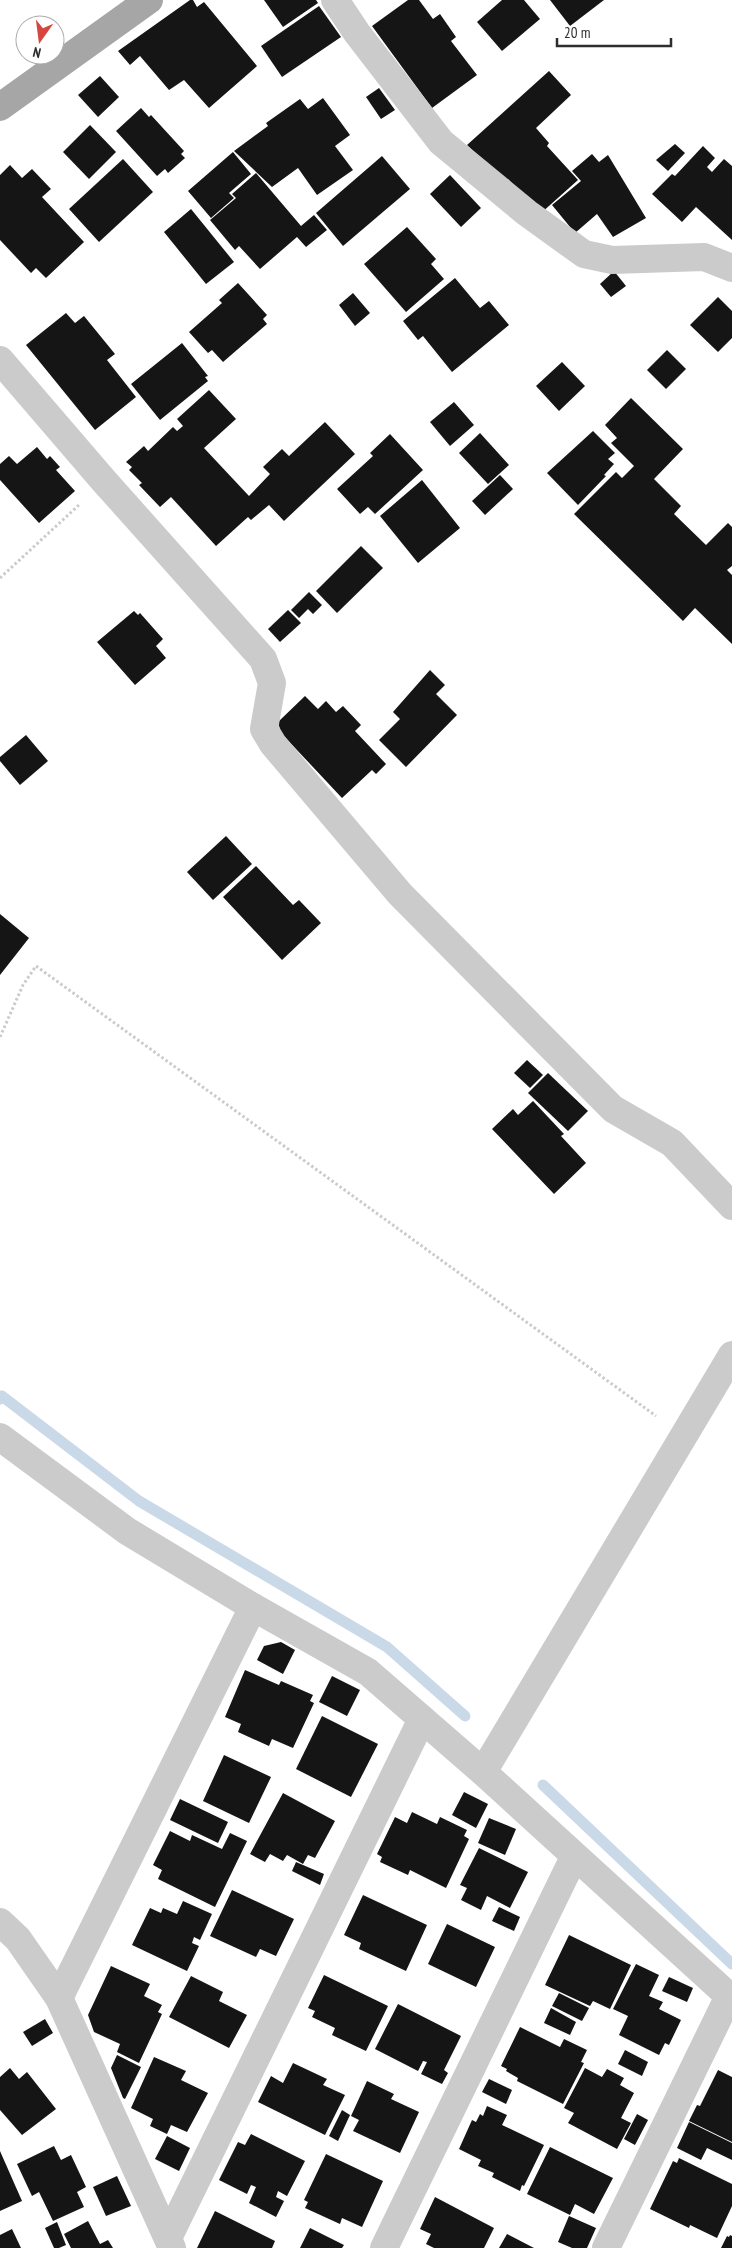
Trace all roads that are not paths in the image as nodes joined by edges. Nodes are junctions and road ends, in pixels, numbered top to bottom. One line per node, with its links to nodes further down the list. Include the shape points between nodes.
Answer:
1 (150, 0): 3 (main road)
2 (335, 0): 4 (street, via 356,33 441,142 527,213 584,254 612,260 704,257)
3 (0, 107)
4 (732, 268)
5 (0, 360): 6 (street, via 263,659 272,683 264,729 273,744 400,894 613,1109 672,1143)
6 (732, 1206)
7 (732, 1355): 11 (street)
8 (1, 1441): 9 (street, via 128,1531)
9 (253, 1607): 10 (street, via 368,1672); 15 (street)
10 (422, 1719): 11 (street); 16 (street)
11 (483, 1772): 12 (street)
12 (574, 1857): 14 (street); 17 (street)
13 (0, 1922): 15 (street, via 18,1939)
14 (730, 1997): 18 (street)
15 (58, 1998): 16 (street)
16 (170, 2243)
17 (384, 2248)
18 (606, 2248)

